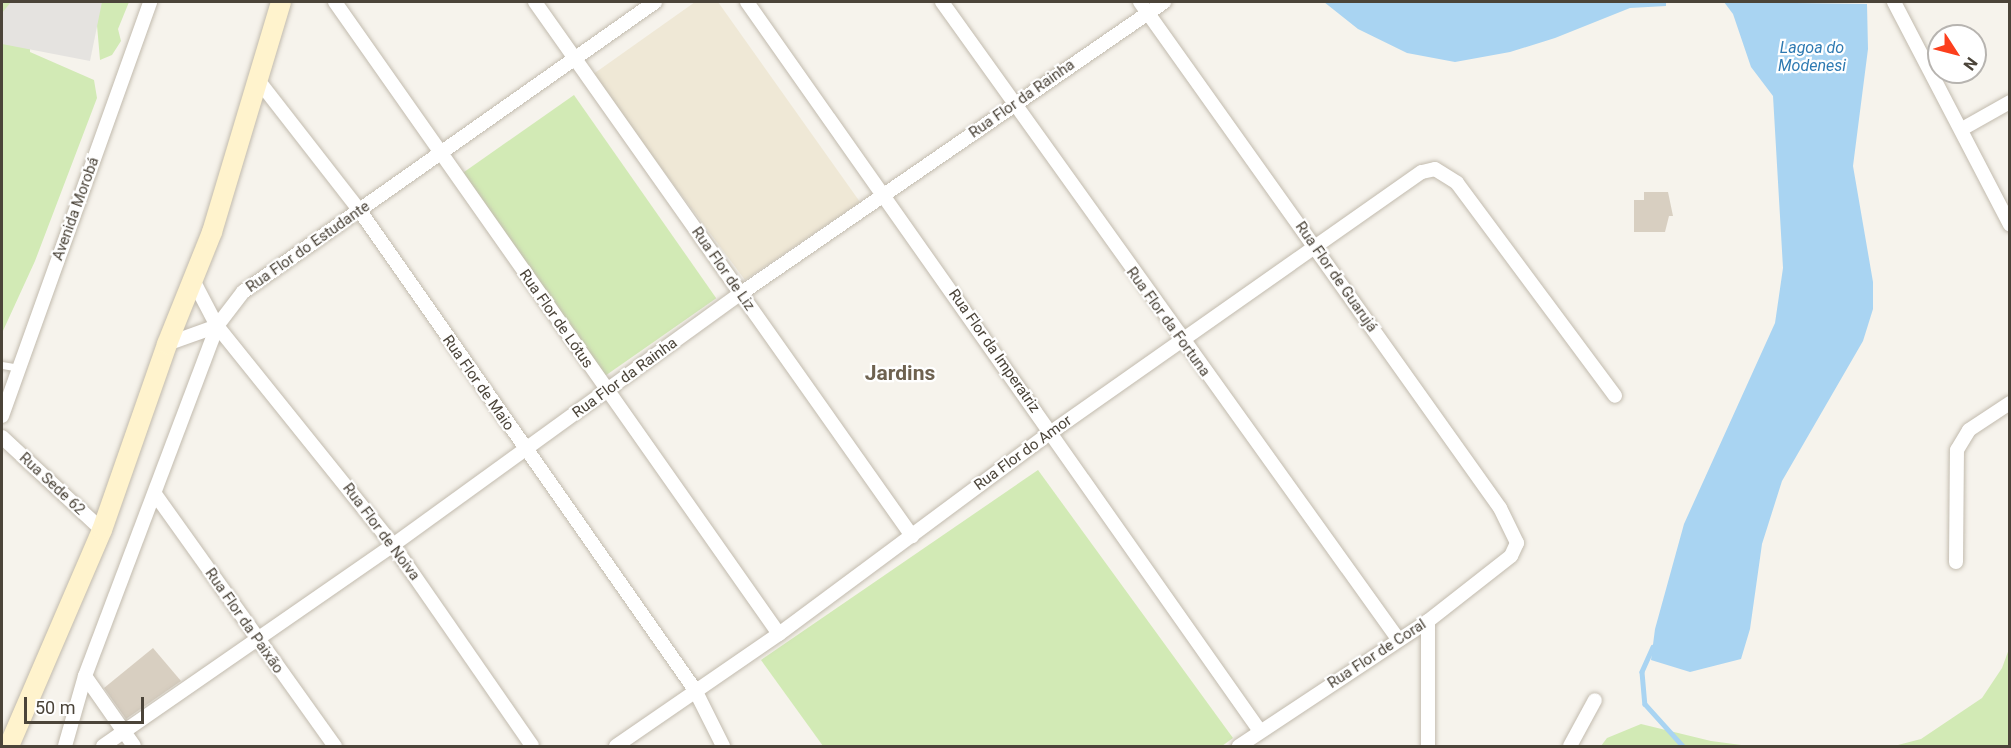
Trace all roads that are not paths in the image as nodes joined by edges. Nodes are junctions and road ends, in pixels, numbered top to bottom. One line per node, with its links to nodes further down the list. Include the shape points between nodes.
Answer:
1 (150, 2): 27 (street, Avenida Morobá)
2 (281, 2): 12 (main road)
3 (335, 2): 16 (street, Rua Flor de Lótus)
4 (535, 2): 11 (street, Rua Flor de Liz)
5 (655, 2): 11 (street, Rua Flor do Estudante)
6 (747, 2): 17 (street, Rua Flor da Imperatriz)
7 (942, 2): 14 (street, Rua Flor da Fortuna)
8 (1164, 2): 10 (street, Rua Flor da Rainha)
9 (1894, 2): 15 (street)
10 (1144, 7): 14 (street, Rua Flor da Rainha); 20 (street, Rua Flor de Guarujá)
11 (575, 58): 16 (street, Rua Flor do Estudante); 22 (street, Rua Flor de Liz)
12 (258, 80): 18 (street, Rua Flor de Maio); 21 (main road, via 233,171)
13 (2010, 102): 15 (street)
14 (1013, 105): 17 (street, Rua Flor da Rainha); 24 (street, Rua Flor da Fortuna)
15 (1962, 129): 19 (street)
16 (440, 153): 18 (street, Rua Flor do Estudante); 28 (street, Rua Flor de Lótus)
17 (885, 195): 22 (street, Rua Flor da Rainha); 32 (street, Rua Flor da Imperatriz)
18 (360, 211): 23 (street, Rua Flor do Estudante, via 243,292); 34 (street, Rua Flor de Maio)
19 (2010, 225)
20 (1313, 245): 24 (street, Rua Flor do Amor); 29 (street, Rua Flor do Amor, via 1413,176 1435,169 1457,183); 39 (street, Rua Flor de Guarujá, via 1500,508 1517,543)
21 (194, 282): 23 (street, Rua Flor de Noiva); 25 (main road)
22 (740, 294): 28 (street, Rua Flor da Rainha); 37 (street, Rua Flor de Liz)
23 (218, 326): 25 (street); 35 (street, Rua Flor do Estudante); 38 (street, Rua Flor de Noiva)
24 (1182, 343): 32 (street, Rua Flor do Amor); 43 (street, Rua Flor da Fortuna)
25 (167, 344): 36 (main road)
26 (2, 365): 27 (lane)
27 (19, 368): 31 (street, Avenida Morobá)
28 (607, 392): 34 (street, Rua Flor da Rainha); 42 (street, Rua Flor de Lótus)
29 (1615, 396)
30 (2010, 403): 40 (street, via 1970,430 1957,450)
31 (2, 416)
32 (1050, 432): 37 (street, Rua Flor do Amor); 48 (street, Rua Flor da Imperatriz)
33 (2, 437): 36 (street, Rua Sede 62)
34 (525, 451): 38 (street, Rua Flor da Rainha); 46 (street, Rua Flor de Maio)
35 (155, 494): 44 (street, Rua Flor da Paixão); 45 (street, Rua Flor do Estudante)
36 (102, 530): 50 (main road)
37 (912, 536): 42 (street, Rua Flor do Amor)
38 (393, 545): 44 (street, Rua Flor da Rainha); 55 (street, Rua Flor de Noiva)
39 (1511, 556): 41 (street, Rua Flor de Coral)
40 (1956, 562)
41 (1428, 621): 43 (street, Rua Flor de Coral); 59 (street)
42 (779, 634): 46 (street, Rua Flor do Amor)
43 (1398, 639): 48 (street, Rua Flor de Coral)
44 (256, 640): 49 (street, Rua Flor da Rainha); 54 (street, Rua Flor da Paixão)
45 (85, 676): 49 (street); 51 (street, Rua Flor do Estudante)
46 (694, 690): 56 (street, Rua Flor do Amor); 57 (street, Rua Flor de Maio)
47 (1595, 700): 60 (street)
48 (1260, 731): 58 (street, Rua Flor de Coral)
49 (123, 733): 52 (street, Rua Flor da Rainha); 53 (street)
50 (9, 747)
51 (65, 747)
52 (103, 747)
53 (134, 747)
54 (335, 747)
55 (532, 747)
56 (616, 747)
57 (723, 747)
58 (1239, 747)
59 (1428, 747)
60 (1570, 747)

